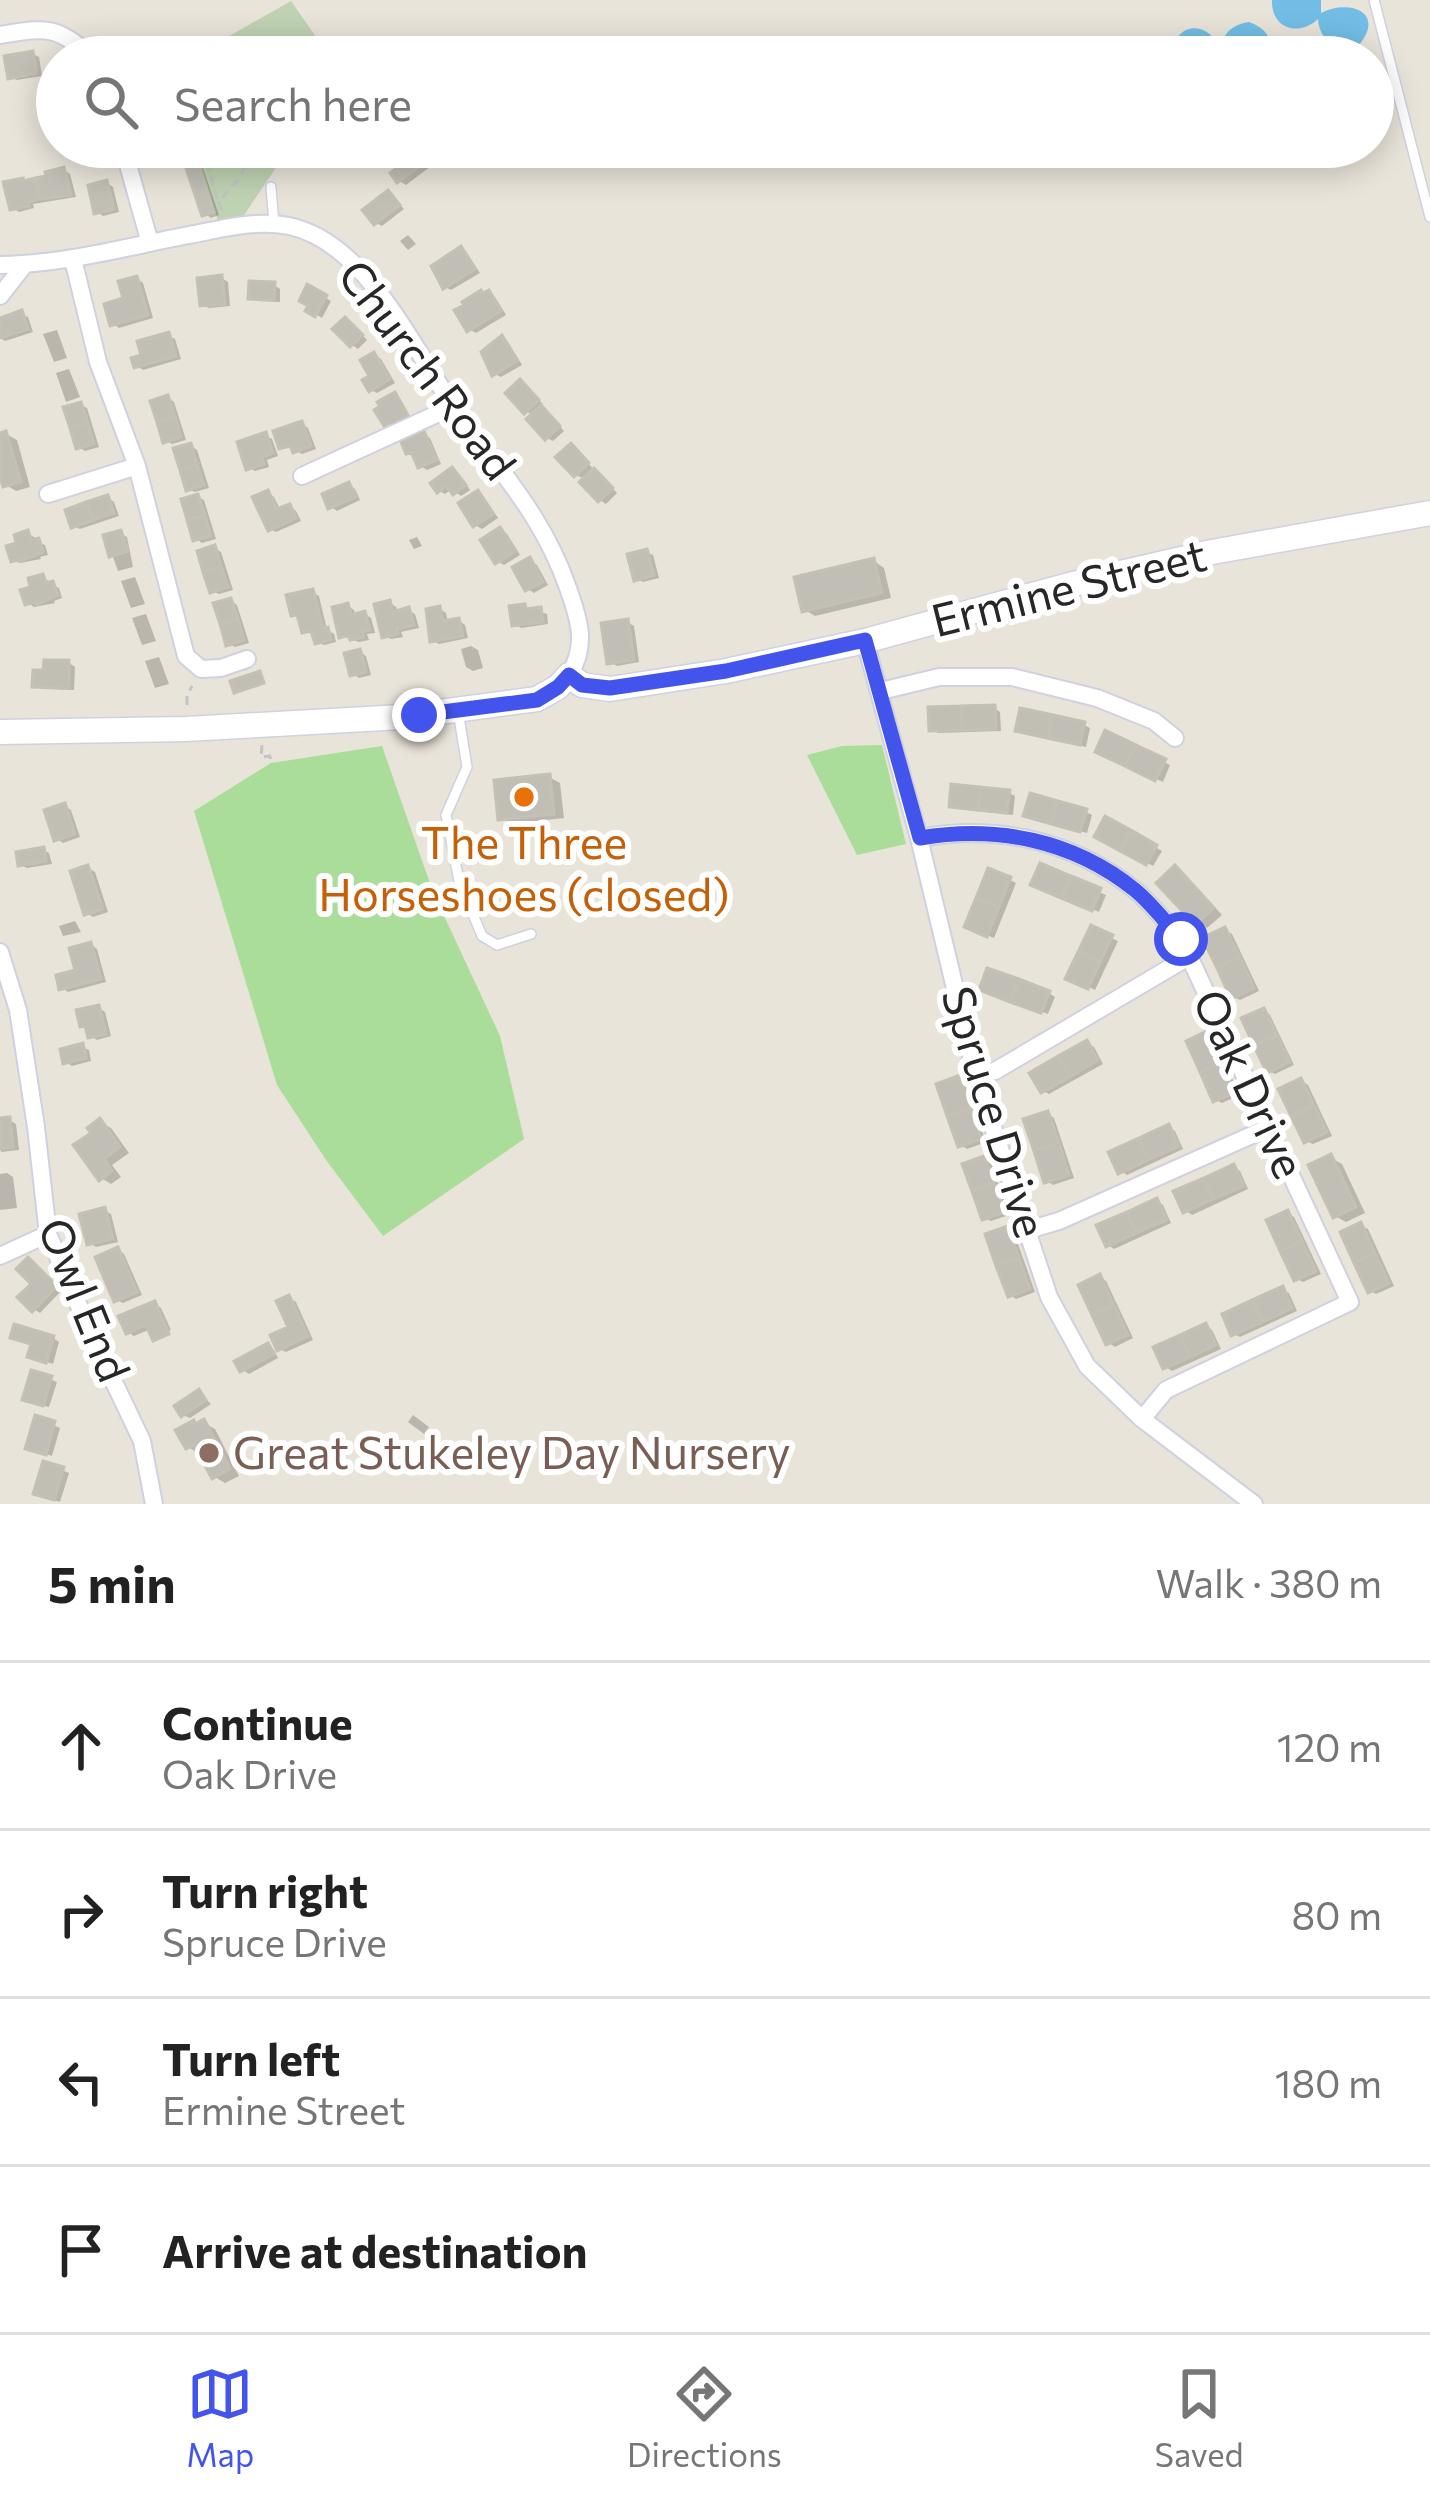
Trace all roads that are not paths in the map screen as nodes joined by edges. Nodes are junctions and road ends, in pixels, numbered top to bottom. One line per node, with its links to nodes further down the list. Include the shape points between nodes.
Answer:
1 (1374, 0): 4 (lane)
2 (0, 35): 3 (street, via 35,28)
3 (66, 36)
4 (1383, 36)
5 (1394, 81): 6 (lane)
6 (1396, 89): 9 (lane)
7 (129, 168): 11 (street)
8 (271, 187): 10 (lane)
9 (1430, 217)
10 (274, 224): 11 (street, Church Road); 16 (street, Church Road, via 319,238 360,268)
11 (150, 243): 12 (street, Church Road)
12 (73, 259): 13 (street, Church Road); 17 (street, via 98,362)
13 (25, 264): 14 (street, Church Road); 15 (street)
14 (0, 265)
15 (0, 296)
16 (454, 406): 18 (street); 23 (street, Church Road, via 556,553 581,626)
17 (137, 466): 19 (street); 22 (street, via 186,656 201,668)
18 (302, 476)
19 (49, 494)
20 (1430, 513): 21 (street, Ermine Street, via 1212,551)
21 (865, 640): 23 (street, Ermine Street, via 610,688); 24 (street, Spruce Drive)
22 (247, 659)
23 (569, 675): 25 (street, via 537,700)
24 (881, 691): 27 (street, via 939,677 1012,677 1097,698); 28 (street, Spruce Drive)
25 (458, 711): 26 (street, via 257,726); 29 (lane, via 467,767 446,815 459,881 482,936 497,945)
26 (2, 731)
27 (1174, 738)
28 (920, 838): 31 (street, Oak Drive, via 1010,833 1077,854 1136,891); 32 (street, Spruce Drive)
29 (531, 934)
30 (0, 952): 35 (street, Owl End, via 18,1010)
31 (1190, 956): 32 (street); 33 (street, Oak Drive)
32 (976, 1076): 34 (street, Spruce Drive)
33 (1270, 1126): 34 (street); 37 (street, Oak Drive, via 1350,1302 1166,1390)
34 (1028, 1231): 37 (street, Spruce Drive, via 1049,1297 1087,1366)
35 (48, 1234): 36 (street); 38 (street, Owl End, via 142,1441)
36 (0, 1256)
37 (1142, 1419): 39 (street, Spruce Drive)
38 (154, 1504)
39 (1254, 1504)

